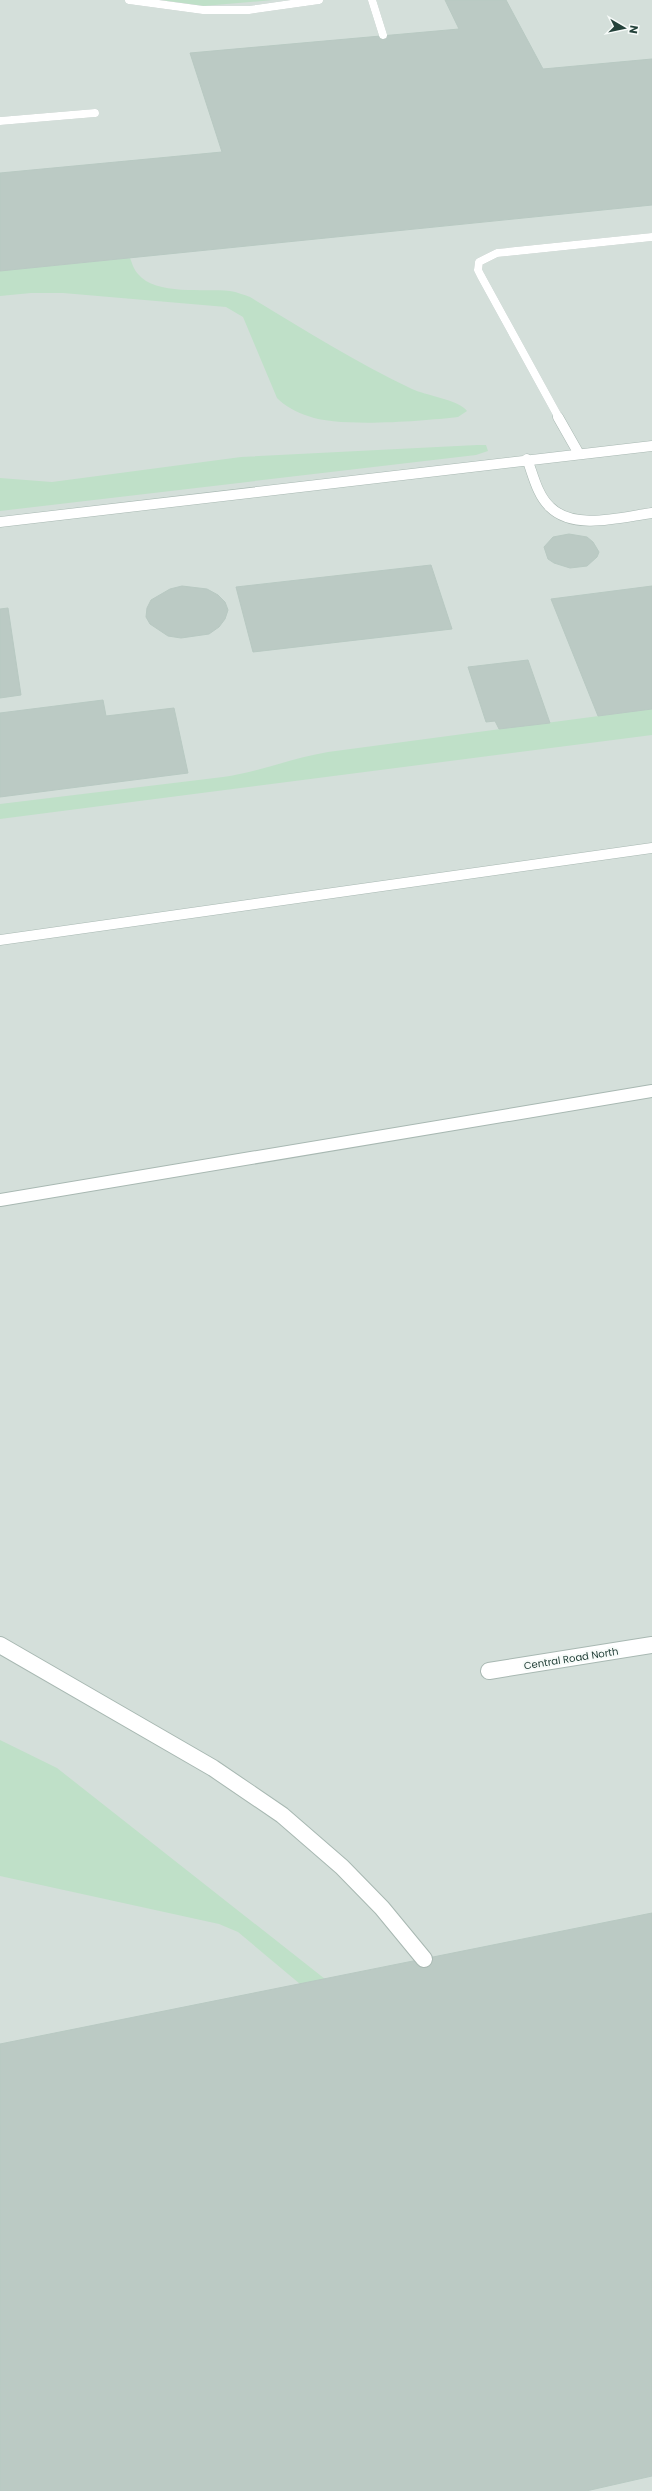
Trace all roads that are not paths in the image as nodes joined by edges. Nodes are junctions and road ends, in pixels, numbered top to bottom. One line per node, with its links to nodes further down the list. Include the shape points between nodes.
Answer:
1 (129, 0): 2 (lane, via 203,10 249,10)
2 (319, 0)
3 (372, 0): 4 (lane)
4 (383, 35)
5 (95, 113): 6 (lane)
6 (0, 121)
7 (652, 237): 9 (lane, via 504,252 484,258 480,262 478,270 481,276)
8 (652, 446): 9 (lane)
9 (579, 454): 10 (lane)
10 (527, 459): 11 (lane, via 549,507 562,516 578,519); 12 (lane)
11 (652, 513)
12 (0, 522)
13 (652, 848): 14 (lane)
14 (0, 940)
15 (652, 1091): 16 (lane)
16 (0, 1200)
17 (0, 1644): 20 (lane, via 213,1768 282,1815 342,1867 382,1908)
18 (652, 1645): 19 (lane, Central Road North)
19 (489, 1671)
20 (424, 1959)

